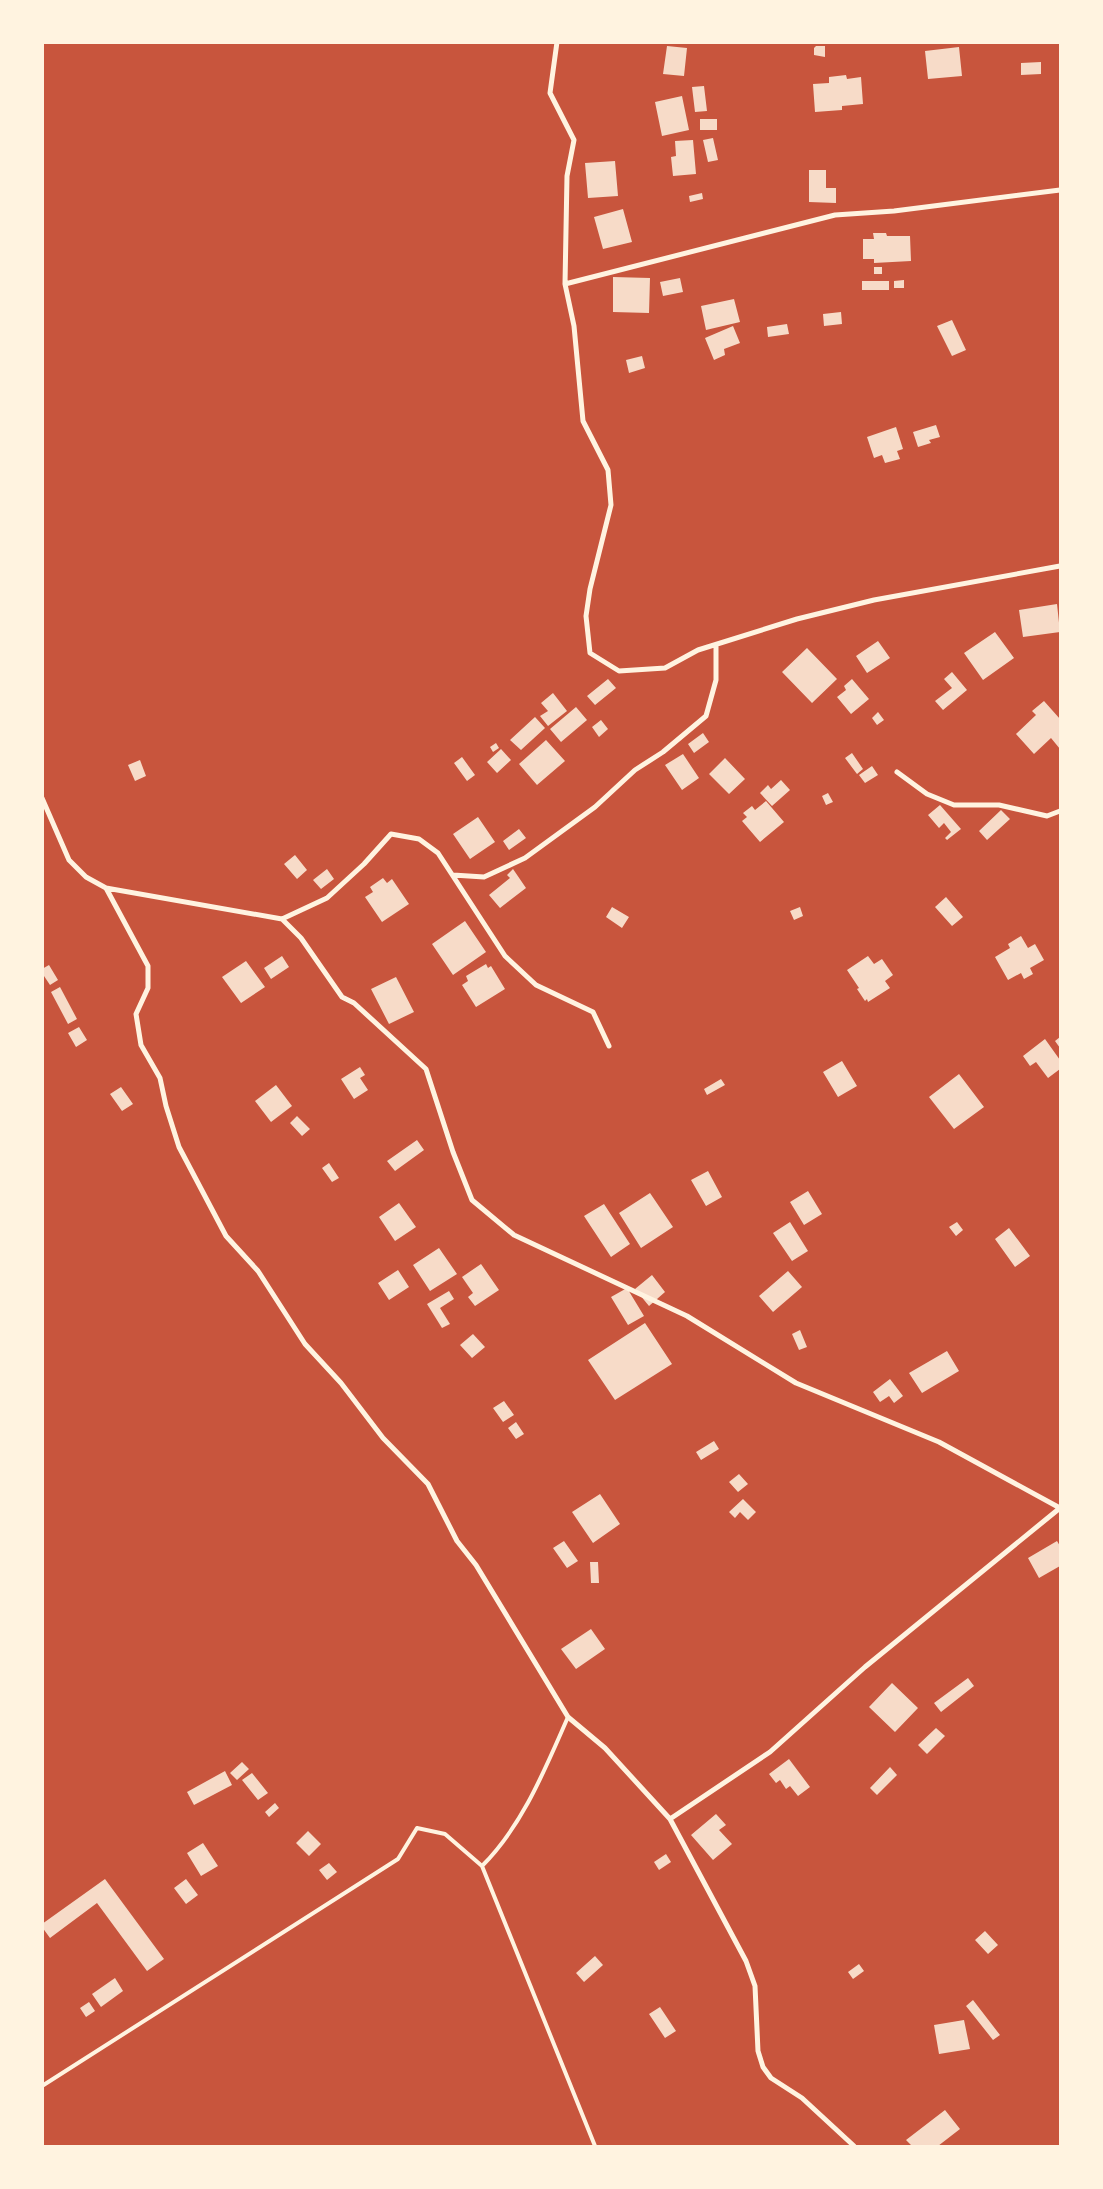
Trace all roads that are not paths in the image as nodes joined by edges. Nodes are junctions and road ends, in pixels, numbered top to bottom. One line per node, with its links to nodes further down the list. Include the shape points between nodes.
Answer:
1 (557, 42): 3 (street, via 550,93 574,140 567,176)
2 (1060, 190): 3 (street, via 894,211 835,215)
3 (565, 284): 5 (street, via 574,326 583,421 608,470 612,506 587,607 590,653 619,671 665,668 698,650)
4 (1060, 566): 5 (street, via 874,600 797,619)
5 (716, 646): 9 (street, via 716,680 706,716 636,770 595,807 525,858 484,877)
6 (897, 772): 8 (street, via 927,794 954,805 999,806 1047,816)
7 (42, 798): 10 (street, via 69,860 86,877)
8 (1060, 811)
9 (453, 875): 11 (street, via 438,853 419,839 391,834 327,898); 12 (street, via 505,956 536,985 593,1012)
10 (106, 888): 11 (street); 14 (street, via 148,966 148,988 136,1014 141,1045 160,1078 179,1147 226,1236 258,1271 305,1344 341,1383 383,1438 428,1484 456,1540 476,1565)
11 (282, 918): 13 (street, via 301,938 342,997 354,1003 426,1069 472,1200 514,1236 687,1316 796,1383 939,1442)
12 (609, 1046)
13 (1060, 1508): 15 (street, via 865,1667 770,1752)
14 (568, 1717): 15 (street, via 605,1748); 16 (lane, via 524,1810)
15 (670, 1819): 19 (street, via 746,1961 755,1986 758,2051 763,2067)
16 (482, 1866): 17 (lane, via 446,1834 417,1828 398,1859); 18 (lane)
17 (42, 2086)
18 (595, 2146)
19 (854, 2146)

